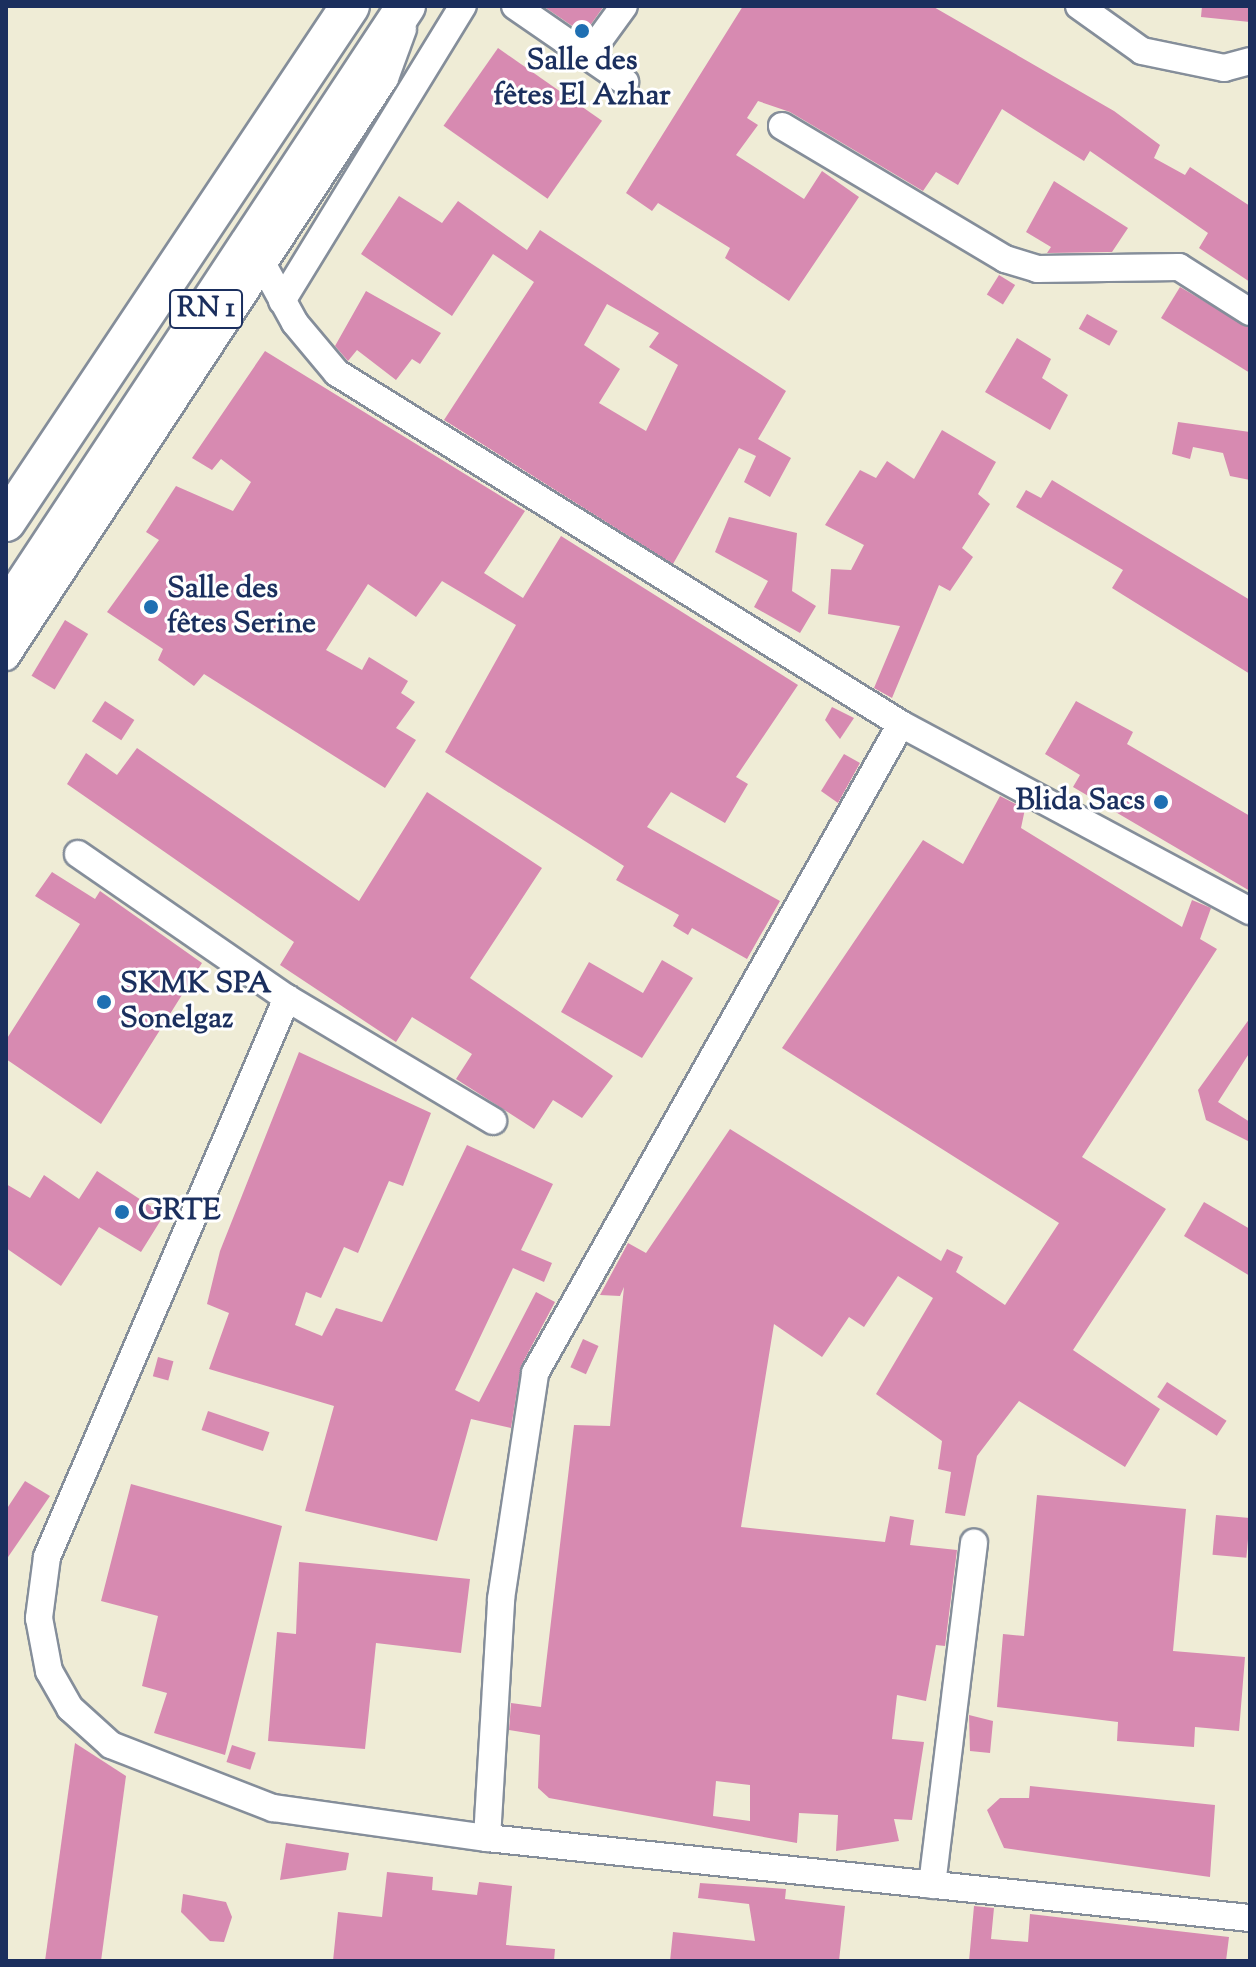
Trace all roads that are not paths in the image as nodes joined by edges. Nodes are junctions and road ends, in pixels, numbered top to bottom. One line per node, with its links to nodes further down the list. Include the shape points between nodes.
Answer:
1 (350, 6): 14 (highway, RN 1)
2 (408, 6): 11 (street, via 385,78); 15 (highway, RN 1)
3 (463, 6): 12 (street)
4 (515, 6): 7 (street)
5 (624, 6): 7 (street)
6 (1079, 6): 8 (street, via 1142,51 1224,68)
7 (589, 54): 9 (street)
8 (1250, 61)
9 (625, 82)
10 (782, 126): 13 (street, via 1005,259 1037,269 1179,267)
11 (262, 263): 12 (street); 16 (street)
12 (282, 301): 17 (street, via 337,373)
13 (1250, 312)
14 (6, 522)
15 (6, 612)
16 (6, 657)
17 (901, 724): 19 (street); 23 (street, via 535,1373 501,1599)
18 (78, 854): 20 (street)
19 (1250, 911)
20 (287, 998): 21 (street); 23 (street, via 52,1544 39,1618 49,1671 70,1708 111,1745 273,1808)
21 (493, 1121)
22 (974, 1543): 24 (street)
23 (487, 1838): 24 (street)
24 (932, 1885): 25 (street)
25 (1250, 1918)

